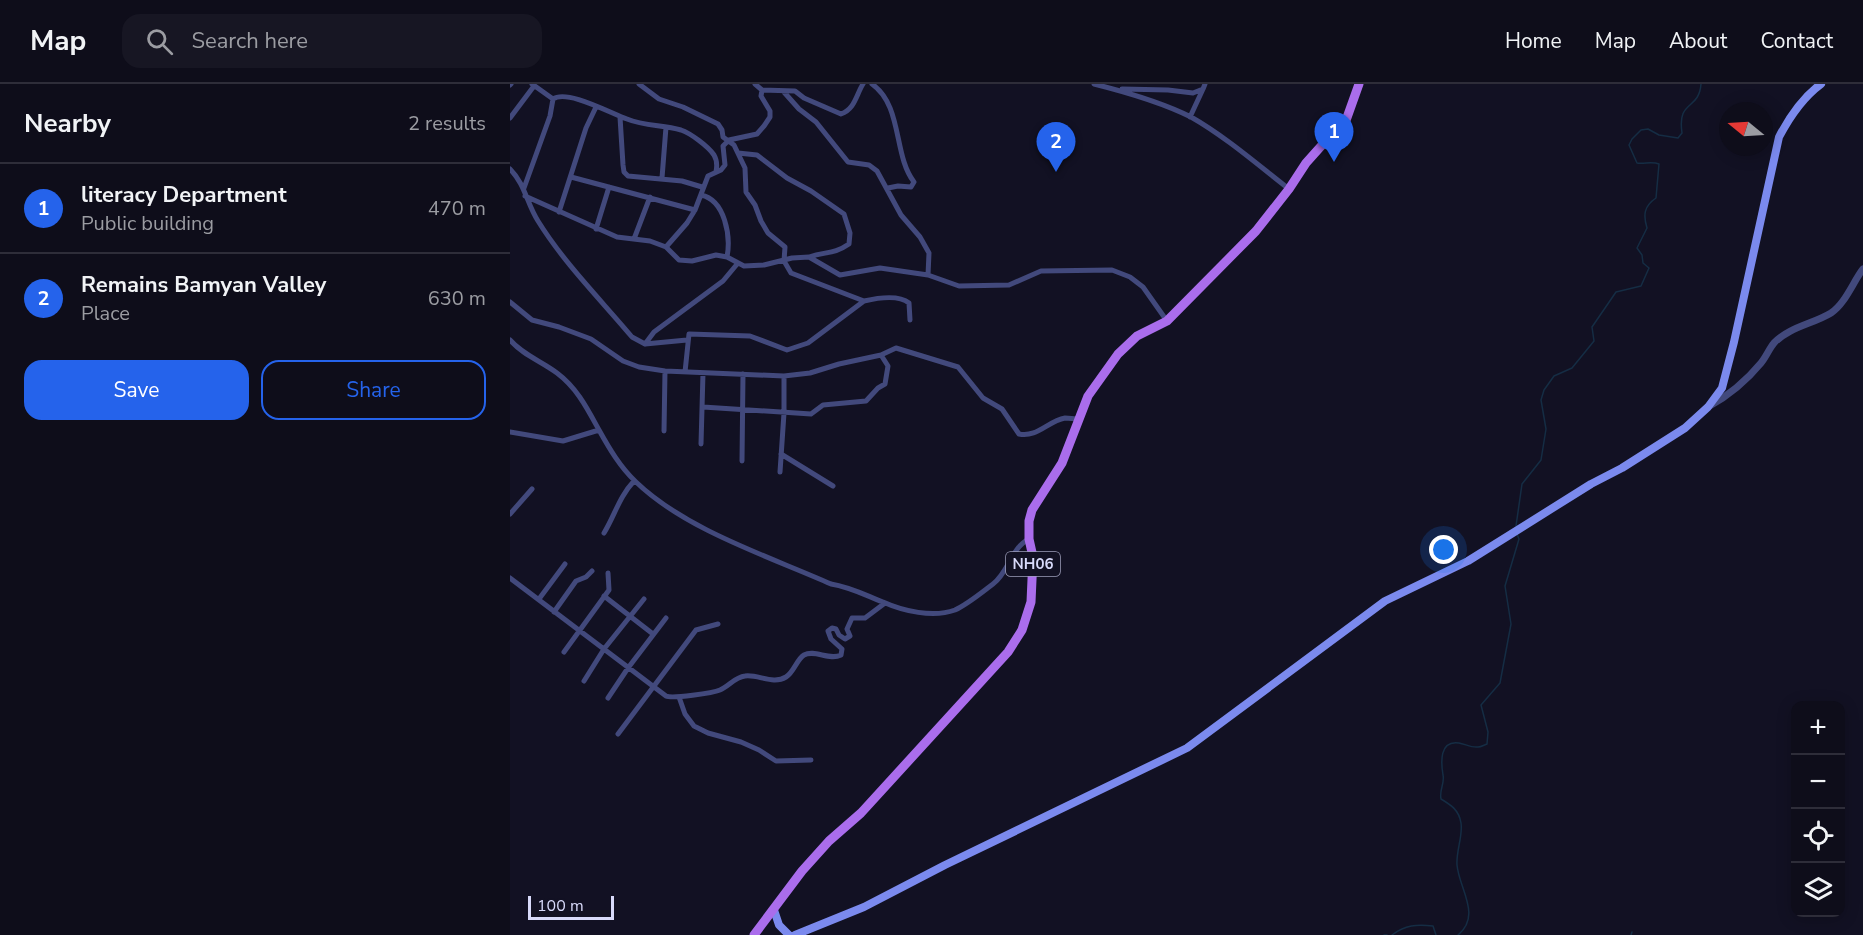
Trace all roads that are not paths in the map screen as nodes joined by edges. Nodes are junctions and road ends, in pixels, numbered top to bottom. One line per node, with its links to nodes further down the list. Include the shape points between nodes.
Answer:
1 (639, 84): 19 (street, via 659,99 718,124 723,137)
2 (755, 84): 11 (street)
3 (863, 84): 12 (street, via 853,106 841,114 795,91)
4 (872, 84): 28 (street, via 885,99 898,129 907,173 914,183 911,187)
5 (1094, 84): 10 (street)
6 (1359, 84): 29 (main road, NH06, via 1344,126 1306,163)
7 (1821, 84): 58 (main road, via 1796,109 1779,137 1728,367 1722,388)
8 (533, 85): 13 (street); 17 (street)
9 (1204, 87): 10 (street, via 1193,93); 16 (street)
10 (1115, 89): 16 (street)
11 (762, 90): 12 (street); 19 (street, via 770,117 757,134)
12 (783, 91): 28 (street, via 816,122 848,162 869,165)
13 (554, 99): 14 (street, via 574,97); 26 (street)
14 (596, 107): 15 (street); 23 (street)
15 (620, 117): 18 (street); 24 (street, via 624,172 628,176)
16 (1190, 117): 29 (street)
17 (510, 118)
18 (666, 127): 22 (street, via 684,130 705,146 714,155); 24 (street)
19 (729, 140): 20 (street); 22 (street, via 723,146 725,165)
20 (738, 153): 39 (street, via 757,155 844,214 849,244 837,252); 40 (street, via 745,168 746,192 768,233 785,247)
21 (510, 169): 26 (street)
22 (716, 172): 27 (street, via 708,176)
23 (571, 177): 25 (street); 34 (street)
24 (662, 178): 27 (street)
25 (609, 187): 32 (street); 35 (street)
26 (524, 188): 31 (street)
27 (702, 188): 30 (street)
28 (888, 188): 43 (street, via 901,215 929,253)
29 (1289, 189): 47 (main road, NH06, via 1256,231)
30 (702, 195): 33 (street); 38 (street, via 719,206 729,245)
31 (525, 196): 34 (street); 50 (street, via 556,247 632,337)
32 (650, 197): 33 (street); 36 (street)
33 (695, 210): 37 (street)
34 (559, 212): 35 (street)
35 (596, 229): 36 (street)
36 (634, 239): 37 (street)
37 (666, 247): 38 (street, via 679,260)
38 (728, 257): 41 (street)
39 (810, 257): 40 (street); 43 (street, via 840,275 880,268)
40 (784, 261): 41 (street, via 744,266); 44 (street, via 791,273)
41 (738, 263): 50 (street, via 723,281 654,332)
42 (1863, 268): 58 (street, via 1832,312 1786,333 1724,399)
43 (928, 274): 47 (street, via 959,286 1009,285 1041,271 1112,270 1143,287)
44 (864, 301): 46 (street, via 903,298 909,303); 49 (street, via 808,343 787,350 750,336 689,334)
45 (510, 302): 52 (street, via 532,320 591,339 623,361)
46 (910, 320)
47 (1167, 321): 61 (main road, NH06, via 1137,336 1118,354 1088,396)
48 (510, 340): 62 (street, via 569,383)
49 (687, 340): 50 (street); 53 (street)
50 (645, 344)
51 (881, 355): 56 (street); 60 (street, via 888,366 885,384 866,401 824,405 811,414); 61 (street, via 896,348 958,367 983,398 1002,409 1018,434 1026,436 1064,418)
52 (665, 371): 53 (street); 63 (street)
53 (685, 372): 54 (street)
54 (703, 373): 55 (street); 57 (street)
55 (743, 374): 56 (street); 59 (street)
56 (784, 376): 60 (street)
57 (703, 407): 59 (street); 65 (street)
58 (1708, 407): 101 (main road, via 1666,441 1513,534 1468,561 1385,601 1179,752 864,907)
59 (742, 410): 60 (street); 67 (street)
60 (784, 413): 66 (street)
61 (1080, 419): 74 (main road, NH06, via 1062,463 1032,510)
62 (599, 430): 64 (street, via 563,441); 69 (street)
63 (664, 431)
64 (510, 432)
65 (701, 444)
66 (781, 453): 68 (street); 70 (street)
67 (742, 460)
68 (780, 472)
69 (634, 481): 73 (street); 82 (street, via 669,508 724,538)
70 (833, 486)
71 (532, 489): 72 (street)
72 (510, 514)
73 (604, 533)
74 (1029, 539): 82 (street, via 1020,544 1000,579 953,610 908,611); 98 (main road, NH06, via 1033,557 1031,602 1022,630 1008,652 861,813 829,841)
75 (565, 564): 80 (street)
76 (592, 571): 83 (street, via 576,581)
77 (608, 573): 79 (street, via 609,590)
78 (510, 578): 80 (street)
79 (604, 596): 84 (street); 87 (street)
80 (538, 599): 83 (street)
81 (644, 599): 84 (street)
82 (885, 603): 94 (street, via 865,618 852,618 850,636 845,639 836,629 828,631 842,650 841,655 808,654 786,677 773,680 745,676 720,690)
83 (554, 612): 87 (street)
84 (630, 616): 88 (street); 89 (street)
85 (666, 618): 88 (street)
86 (718, 624): 93 (street, via 696,630)
87 (578, 630): 89 (street); 90 (street)
88 (653, 634): 91 (street)
89 (604, 650): 91 (street); 92 (street)
90 (564, 652)
91 (628, 668): 93 (street); 95 (street)
92 (584, 681)
93 (653, 686): 94 (street, via 672,699); 96 (street)
94 (679, 697): 97 (street, via 693,726 741,742 776,761)
95 (608, 698)
96 (618, 734)
97 (810, 760)
98 (774, 910): 99 (main road, NH06); 100 (main road, via 779,925)
99 (754, 935)
100 (789, 935)
101 (795, 935)

